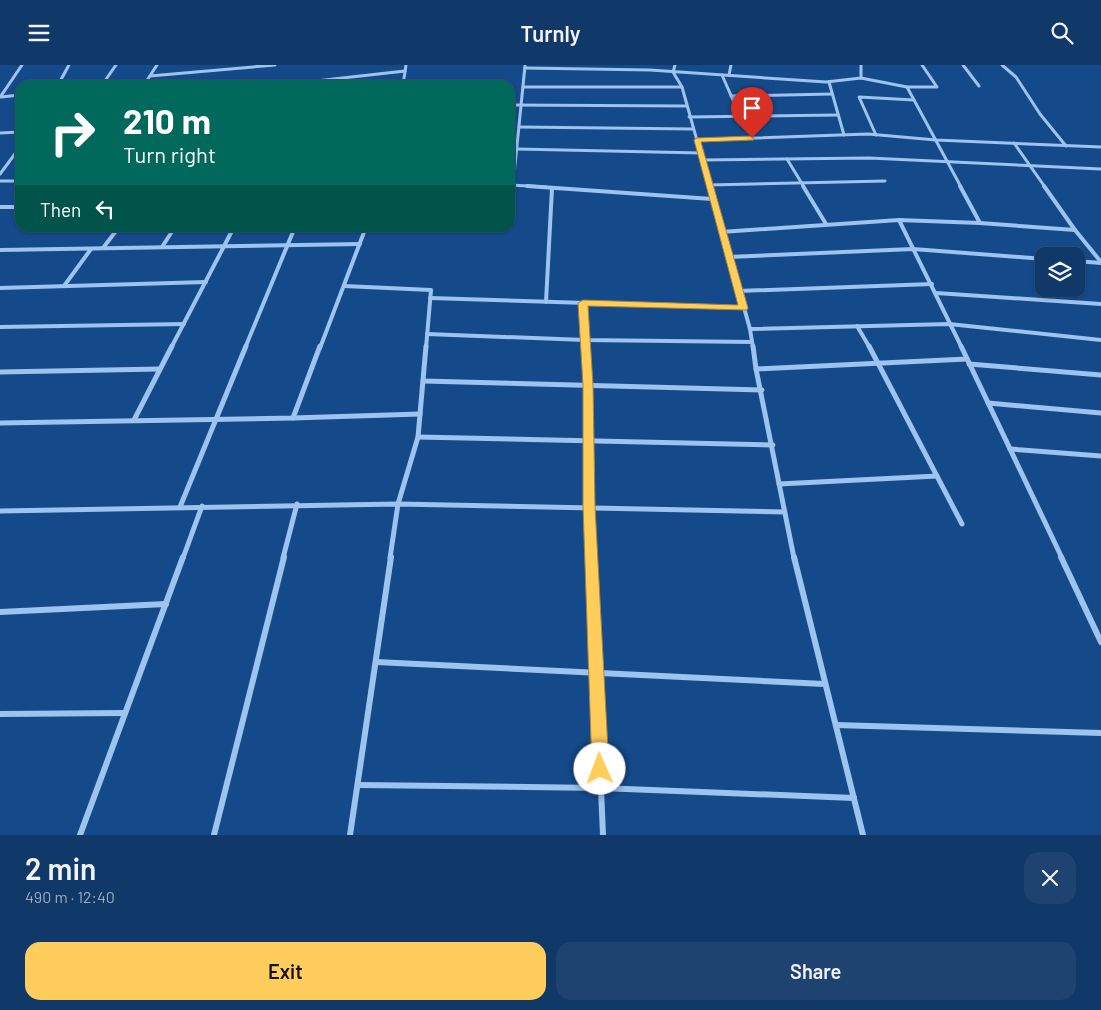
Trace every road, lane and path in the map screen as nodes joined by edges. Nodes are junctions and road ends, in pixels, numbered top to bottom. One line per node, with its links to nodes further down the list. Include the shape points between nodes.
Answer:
1 (22, 65): 33 (street)
2 (69, 65): 20 (street)
3 (116, 65): 21 (street)
4 (157, 65): 18 (street)
5 (275, 65): 18 (street)
6 (406, 65): 14 (street)
7 (674, 65): 15 (street)
8 (732, 65): 17 (street)
9 (861, 65): 19 (street)
10 (922, 65): 28 (street, via 937,87)
11 (964, 65): 29 (street)
12 (1002, 65): 50 (street, via 1016,77)
13 (525, 67): 15 (street); 26 (street)
14 (405, 71): 23 (street); 24 (street)
15 (673, 72): 16 (street); 27 (street)
16 (722, 75): 17 (street); 32 (street)
17 (729, 75): 25 (street)
18 (150, 76): 22 (street)
19 (861, 78): 25 (street); 28 (street)
20 (61, 80)
21 (106, 80)
22 (147, 80)
23 (325, 80)
24 (404, 80)
25 (829, 82): 30 (street)
26 (523, 87): 27 (street); 35 (street)
27 (682, 87): 37 (street)
28 (907, 87): 34 (street)
29 (979, 87)
30 (832, 94): 32 (street); 38 (street)
31 (15, 96): 33 (street)
32 (730, 96): 39 (street)
33 (1, 97)
34 (914, 100): 46 (street, via 859,97); 48 (street)
35 (521, 104): 36 (street); 37 (street); 41 (street)
36 (515, 105)
37 (686, 106): 40 (street)
38 (838, 115): 39 (street); 45 (street)
39 (740, 116): 40 (street)
40 (689, 117): 42 (street)
41 (519, 127): 42 (street); 52 (street)
42 (693, 129): 47 (street)
43 (15, 132): 44 (street)
44 (0, 133)
45 (844, 135): 46 (street); 47 (street)
46 (876, 135): 48 (street)
47 (697, 140): 53 (street)
48 (936, 140): 49 (street); 59 (street)
49 (1014, 143): 50 (street); 60 (street)
50 (1066, 146): 51 (street)
51 (1101, 147)
52 (517, 149): 53 (street); 58 (street)
53 (701, 153): 57 (street)
54 (15, 154): 55 (street)
55 (13, 157): 62 (street)
56 (787, 159): 57 (street); 59 (street); 66 (street)
57 (703, 160): 68 (street)
58 (515, 161)
59 (948, 161): 60 (street); 74 (street)
60 (1030, 166): 61 (street); 76 (street)
61 (1101, 169)
62 (0, 174)
63 (0, 181): 64 (street)
64 (15, 181)
65 (885, 181): 66 (street)
66 (803, 184): 68 (street); 75 (street)
67 (515, 185): 69 (street)
68 (708, 185): 70 (street)
69 (552, 188): 70 (street); 103 (street)
70 (712, 199): 82 (street)
71 (0, 207): 72 (street)
72 (15, 207)
73 (899, 220): 74 (street); 75 (street); 89 (street)
74 (980, 223): 76 (street)
75 (826, 224): 82 (street)
76 (1075, 230): 94 (street)
77 (115, 232): 87 (street)
78 (172, 232): 86 (street)
79 (231, 232): 85 (street)
80 (293, 232): 84 (street)
81 (364, 232): 83 (street)
82 (721, 232): 91 (street)
83 (360, 243): 84 (street); 98 (street)
84 (287, 245): 85 (street); 128 (street)
85 (224, 246): 86 (street); 95 (street)
86 (162, 247): 87 (street)
87 (103, 248): 88 (street)
88 (91, 249): 90 (street); 97 (street)
89 (913, 249): 91 (street); 92 (street); 96 (street)
90 (0, 250)
91 (728, 257): 100 (street)
92 (1035, 258)
93 (1085, 262): 94 (street)
94 (1101, 263)
95 (206, 282): 97 (street); 107 (street)
96 (932, 285): 100 (street); 101 (street)
97 (64, 286): 99 (street)
98 (344, 286): 102 (street, via 431,290); 129 (street)
99 (0, 288)
100 (738, 291): 106 (street)
101 (936, 293): 105 (street); 108 (street)
102 (430, 298): 103 (street); 112 (street)
103 (546, 301): 104 (street)
104 (583, 303): 106 (street); 113 (street)
105 (1101, 304)
106 (743, 308): 111 (street)
107 (184, 324): 109 (street); 118 (street)
108 (949, 324): 110 (street); 114 (street); 116 (street)
109 (0, 327)
110 (857, 327): 111 (street); 117 (street)
111 (750, 329): 115 (street)
112 (427, 334): 113 (street); 122 (street)
113 (585, 340): 115 (street); 123 (street)
114 (1101, 340)
115 (752, 342): 119 (street)
116 (968, 362): 117 (street); 121 (street); 125 (street)
117 (880, 363): 119 (street); 137 (street)
118 (160, 369): 120 (street); 130 (street)
119 (756, 369): 124 (street)
120 (0, 372)
121 (1101, 375)
122 (423, 381): 123 (street); 127 (street)
123 (588, 385): 124 (street); 133 (street)
124 (762, 390): 134 (street)
125 (988, 403): 126 (street); 135 (street)
126 (1101, 413)
127 (420, 414): 129 (street); 132 (street)
128 (216, 418): 129 (street); 130 (street); 143 (street)
129 (293, 418)
130 (134, 420): 131 (street)
131 (0, 423)
132 (418, 437): 133 (street); 140 (street)
133 (589, 439): 134 (street); 142 (street)
134 (773, 445): 138 (street)
135 (1010, 449): 136 (street); 149 (street)
136 (1101, 456)
137 (937, 476): 138 (street); 146 (street)
138 (779, 484): 145 (street)
139 (297, 504): 140 (street); 141 (street); 161 (street)
140 (398, 504): 142 (street); 150 (street)
141 (202, 506): 143 (street); 147 (street)
142 (589, 506): 145 (street); 151 (street)
143 (180, 507): 144 (street)
144 (0, 511)
145 (784, 512): 152 (street)
146 (962, 524)
147 (166, 603): 148 (street); 153 (street)
148 (0, 613)
149 (1101, 641)
150 (376, 663): 151 (street); 157 (street)
151 (597, 674): 152 (street); 158 (street)
152 (824, 684): 155 (street)
153 (125, 713): 154 (street); 160 (street)
154 (0, 714)
155 (836, 725): 156 (street); 159 (street)
156 (1101, 733)
157 (359, 785): 158 (street); 162 (street)
158 (601, 789): 159 (street); 163 (street)
159 (854, 798): 164 (street)
160 (80, 835)
161 (214, 835)
162 (350, 835)
163 (603, 835)
164 (863, 835)

